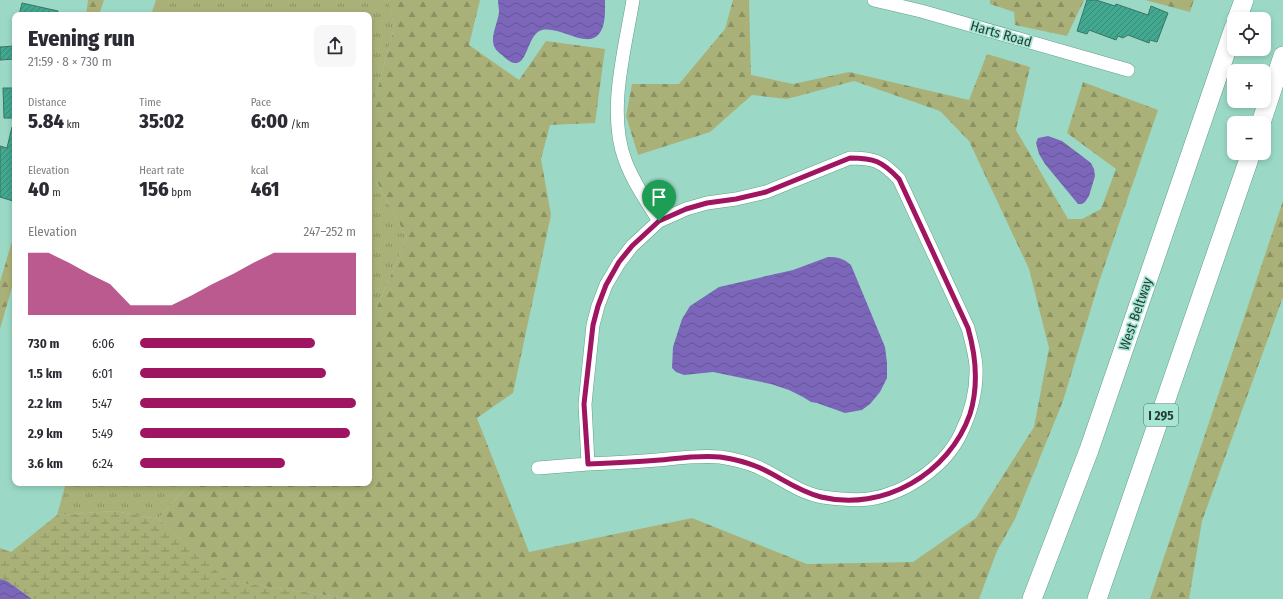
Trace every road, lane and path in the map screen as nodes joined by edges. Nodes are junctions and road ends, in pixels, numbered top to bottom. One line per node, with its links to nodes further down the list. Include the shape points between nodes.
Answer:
1 (633, 0): 11 (street, via 618,88 618,133 624,159)
2 (874, 0): 4 (street, Harts Road)
3 (1244, 0): 5 (highway)
4 (922, 6): 8 (street, Harts Road)
5 (1240, 12)
6 (1227, 48): 12 (highway, West Beltway)
7 (1283, 56): 9 (highway)
8 (1128, 70)
9 (1263, 116)
10 (1249, 160): 17 (highway, I 295)
11 (659, 221): 13 (street, via 619,262 598,306 593,325 584,404); 13 (street, via 707,203 766,192 850,158 877,161 899,179 968,328 976,366 970,413 961,435 948,454 931,470 912,484 890,494 869,499 821,497 802,491 740,460 718,457 698,456)
12 (1089, 450): 15 (highway); 16 (highway, West Beltway)
13 (588, 464): 14 (street)
14 (538, 468)
15 (1025, 599)
16 (1032, 599)
17 (1097, 599)

